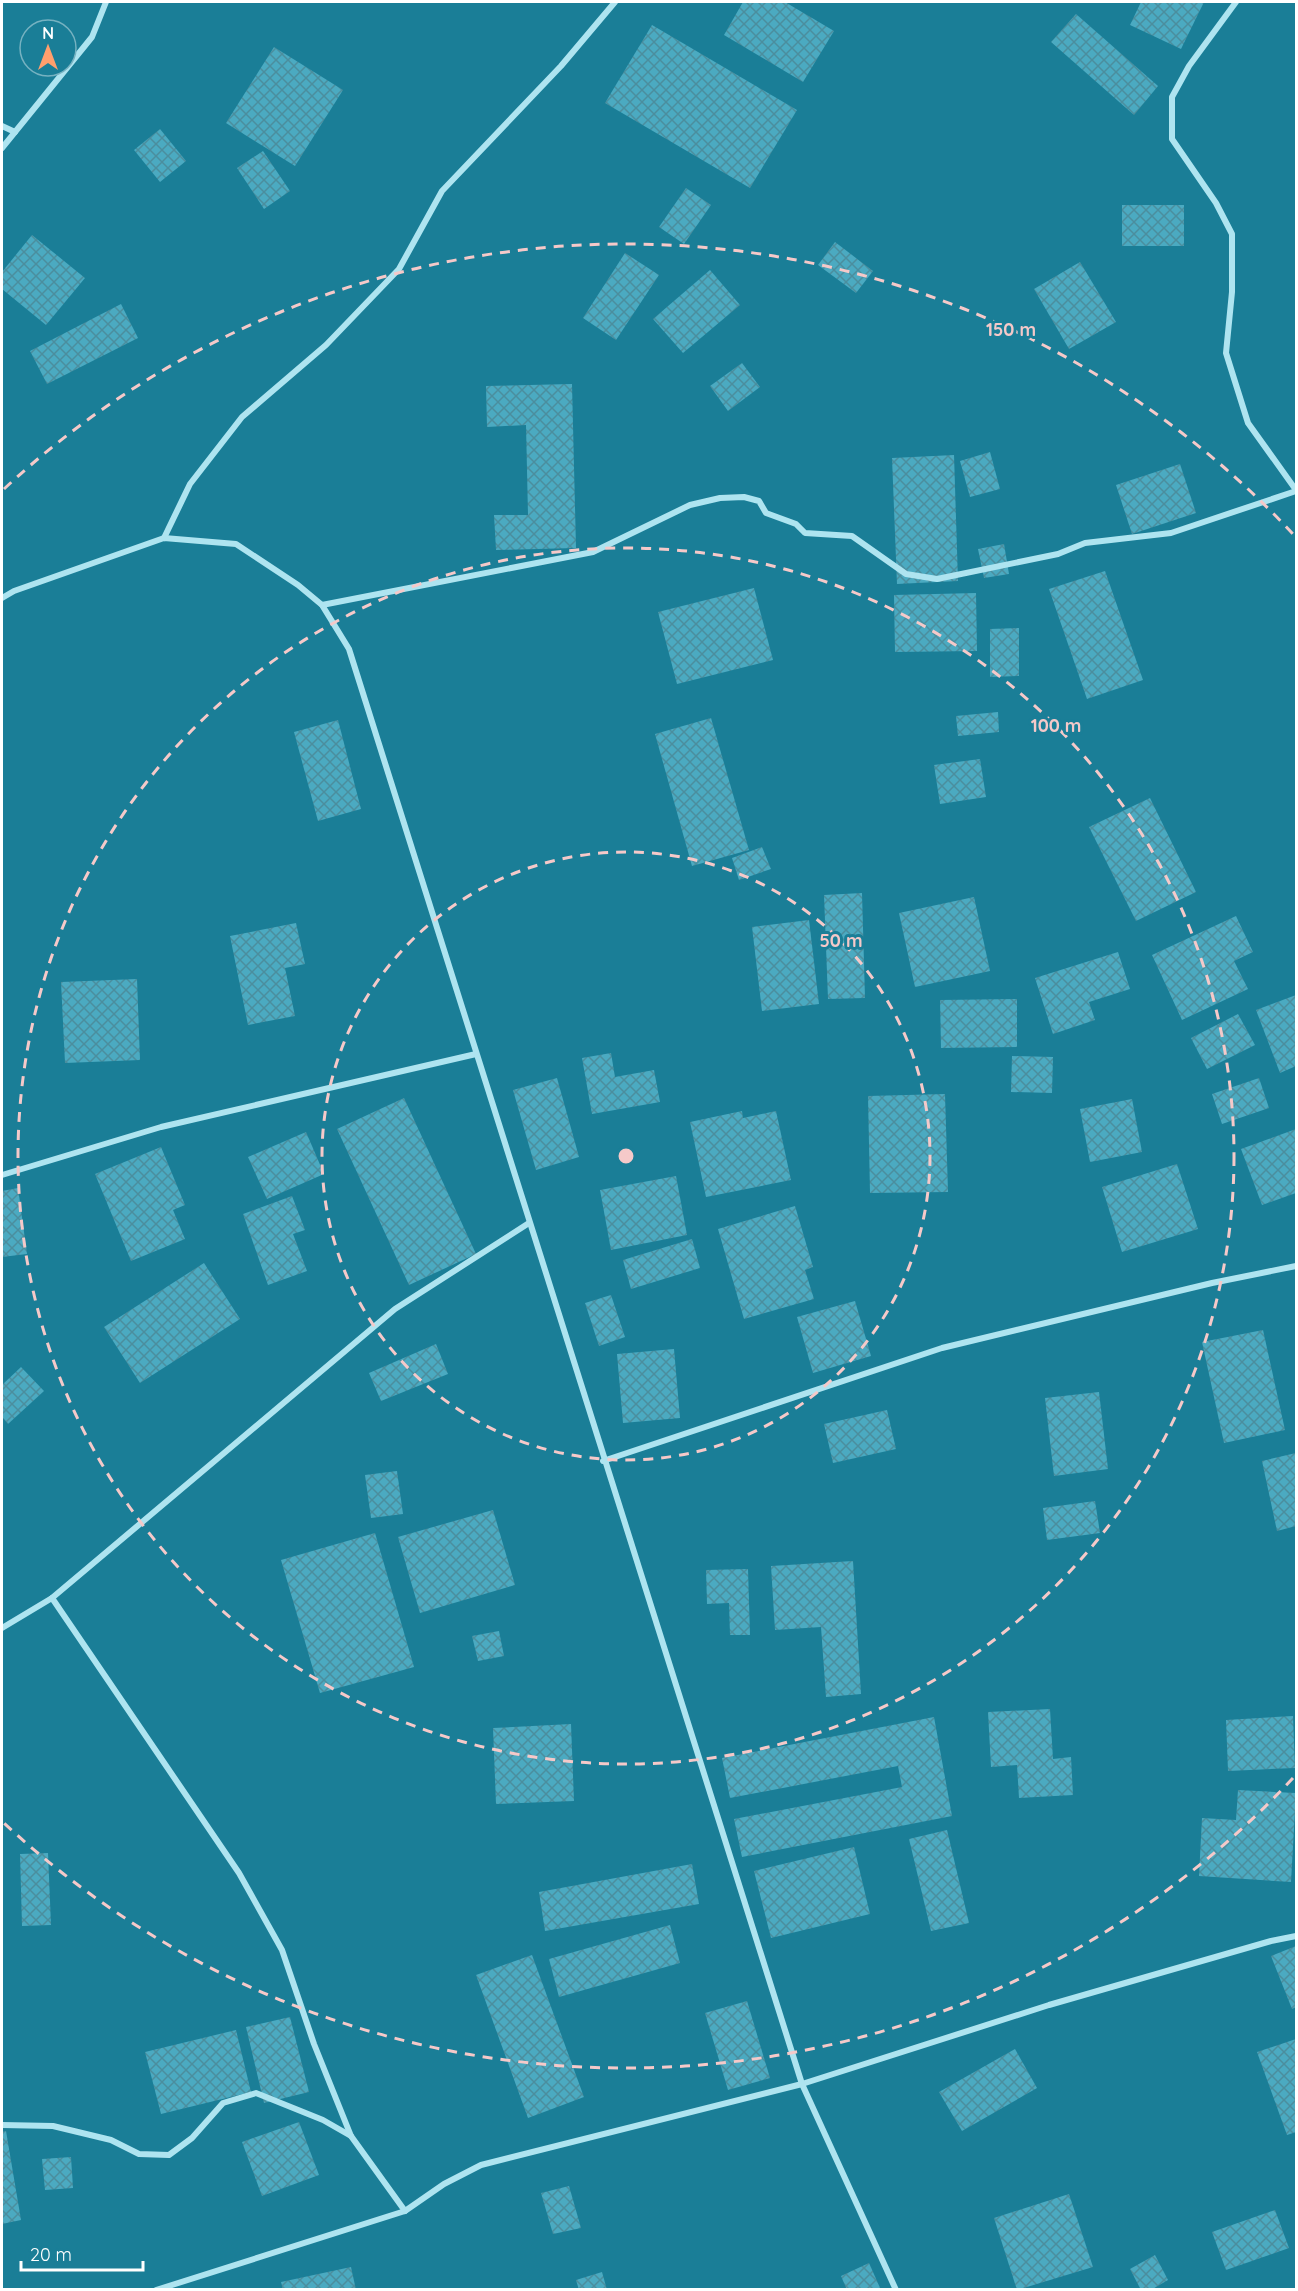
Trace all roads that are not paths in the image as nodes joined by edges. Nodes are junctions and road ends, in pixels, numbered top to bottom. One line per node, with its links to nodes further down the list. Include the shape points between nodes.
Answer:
1 (106, 2): 5 (street, via 92,37)
2 (615, 2): 8 (street, via 561,66 442,191 399,269 326,345 242,417 190,484)
3 (1236, 2): 7 (street, via 1189,66 1172,97 1172,139 1216,203 1232,234 1226,353 1248,423)
4 (2, 126): 5 (street)
5 (15, 132): 6 (street)
6 (2, 148)
7 (1296, 490): 10 (street, via 1171,533 1085,543 1058,554 937,579 906,574 852,536 805,533 796,524 766,513 759,501 744,496 720,498 690,505 593,552)
8 (164, 538): 9 (street); 10 (street, via 236,544)
9 (2, 598)
10 (322, 606): 11 (street, via 349,649)
11 (476, 1054): 12 (street, via 161,1127); 13 (street)
12 (2, 1175)
13 (529, 1223): 15 (street); 16 (street, via 395,1309)
14 (1296, 1266): 15 (street, via 1212,1282 942,1348)
15 (603, 1461): 19 (street)
16 (52, 1599): 17 (street); 21 (street, via 250,1892 282,1950)
17 (2, 1628)
18 (1296, 1936): 19 (street, via 1049,2005)
19 (802, 2084): 22 (street, via 481,2165); 24 (street)
20 (2, 2125): 21 (street, via 53,2126 111,2140 139,2154 169,2155 192,2138 223,2103 256,2093 323,2120)
21 (351, 2136): 22 (street)
22 (405, 2211): 23 (street)
23 (156, 2289)
24 (896, 2289)

